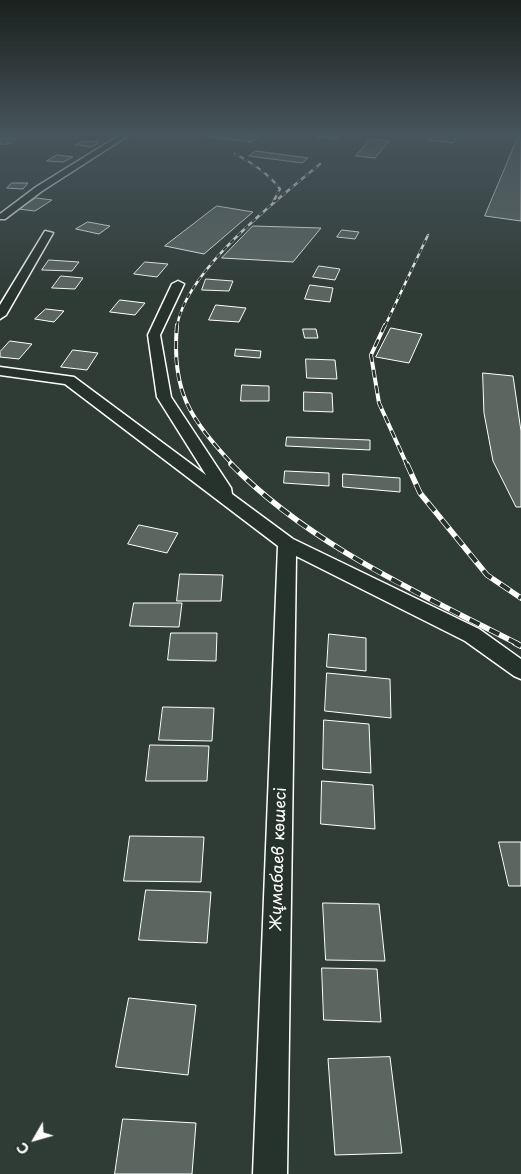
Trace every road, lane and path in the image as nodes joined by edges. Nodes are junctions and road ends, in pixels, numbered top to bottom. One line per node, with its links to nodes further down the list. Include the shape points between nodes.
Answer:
1 (38, 190): 2 (street)
2 (2, 217)
3 (48, 233): 5 (street)
4 (178, 284): 7 (street, via 154,336 164,397)
5 (0, 315)
6 (0, 371): 7 (street, via 69,380)
7 (231, 502): 8 (street)
8 (288, 544): 9 (street, via 472,635); 10 (street, Жұмабаев көшесі)
9 (521, 670)
10 (270, 1174)

